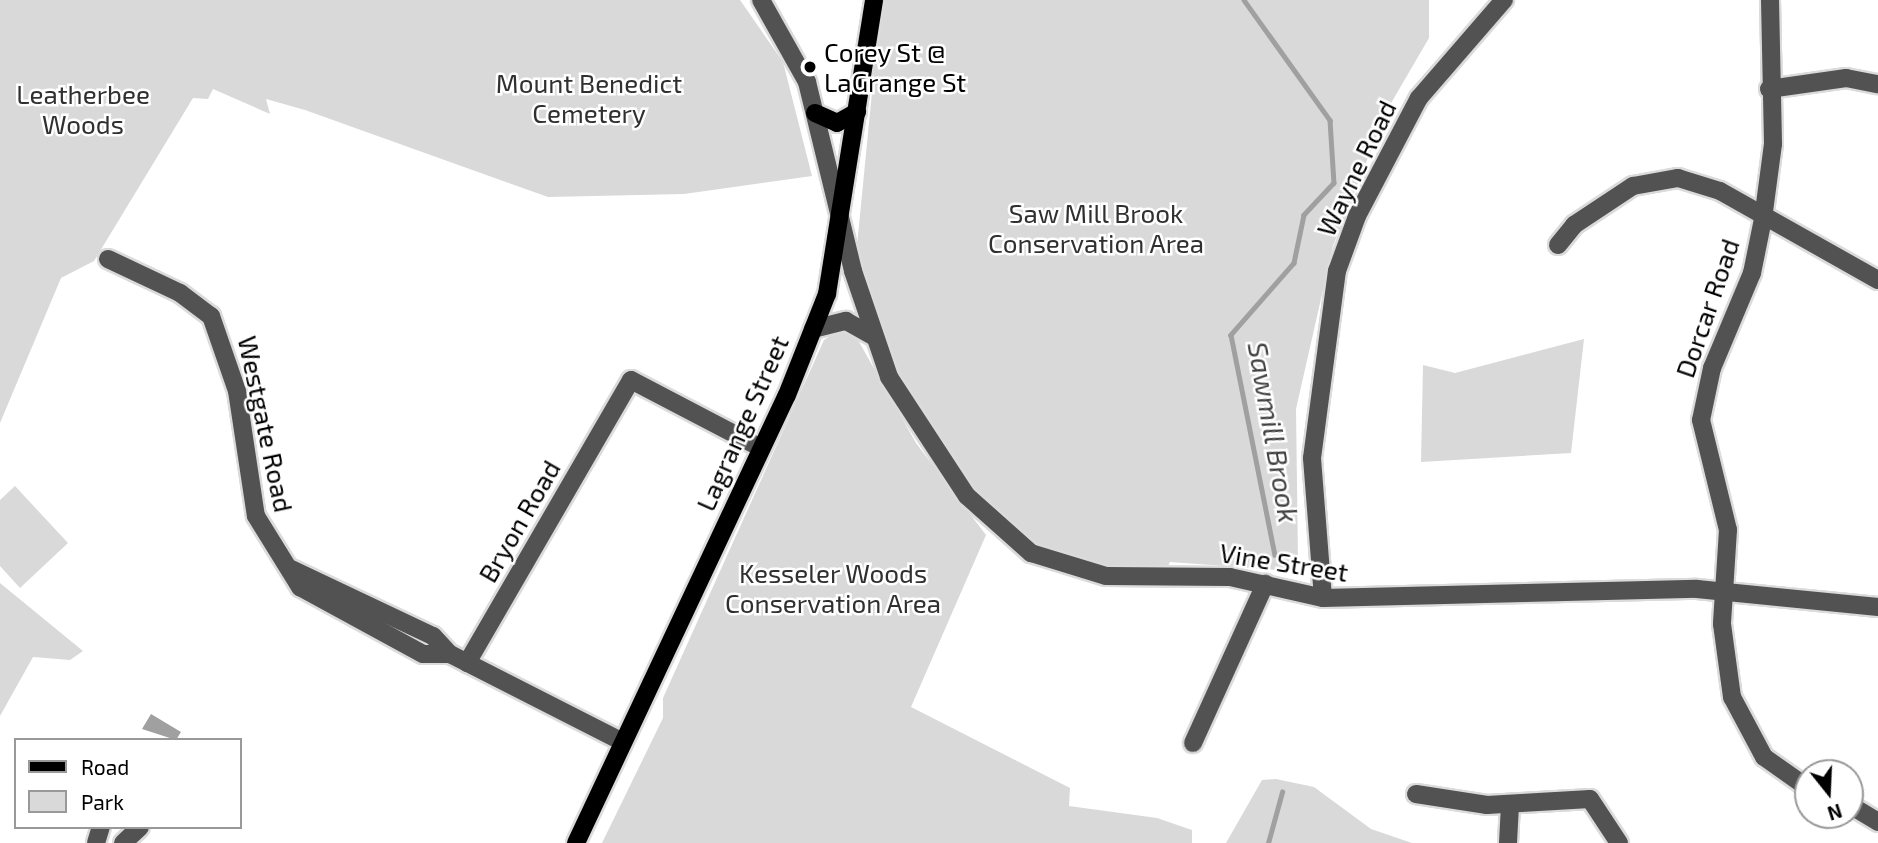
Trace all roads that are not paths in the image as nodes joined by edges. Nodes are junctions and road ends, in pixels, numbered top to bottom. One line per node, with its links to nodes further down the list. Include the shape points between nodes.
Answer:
1 (761, 0): 8 (street, Vine Street, via 803,70)
2 (874, 0): 7 (main road, Lagrange Street)
3 (1504, 0): 19 (street, Wayne Road, via 1419,98 1357,216 1338,271 1324,335 1312,458)
4 (1770, 0): 6 (street, Dorcar Road)
5 (1878, 84): 6 (street, via 1846,78)
6 (1769, 89): 9 (street, Dorcar Road, via 1773,144)
7 (857, 112): 8 (main road, via 837,123); 10 (main road, Lagrange Street)
8 (815, 113): 10 (street, Vine Street)
9 (1763, 219): 11 (street, via 1720,191 1678,178 1654,180 1602,203); 13 (street); 18 (street, Dorcar Road, via 1752,272 1703,400 1701,420 1728,530)
10 (841, 224): 14 (main road, Lagrange Street, via 832,277); 15 (street, Vine Street)
11 (1559, 245)
12 (108, 259): 21 (street, Westgate Road, via 180,293 211,316 237,391 256,516 305,592 423,654 450,654)
13 (1878, 280)
14 (813, 329): 15 (street, via 846,321); 16 (main road, Lagrange Street)
15 (873, 336): 17 (street, Vine Street, via 932,451 967,496 1031,554 1106,576 1230,577)
16 (761, 448): 21 (street, Bryon Road, via 631,380); 22 (main road, Lagrange Street)
17 (1265, 583): 19 (street, Vine Street); 23 (street)
18 (1728, 590): 19 (street, Vine Street); 20 (street, Vine Street); 24 (street, Dorcar Road, via 1722,624 1731,697 1764,757)
19 (1323, 598)
20 (1878, 607)
21 (467, 663): 22 (street)
22 (624, 742): 29 (main road, Lagrange Street)
23 (1193, 743)
24 (1794, 778)
25 (1416, 794): 26 (street)
26 (1510, 805): 30 (street); 31 (street, via 1590,799)
27 (138, 829): 28 (street)
28 (122, 843)
29 (576, 843)
30 (1508, 843)
31 (1619, 843)

